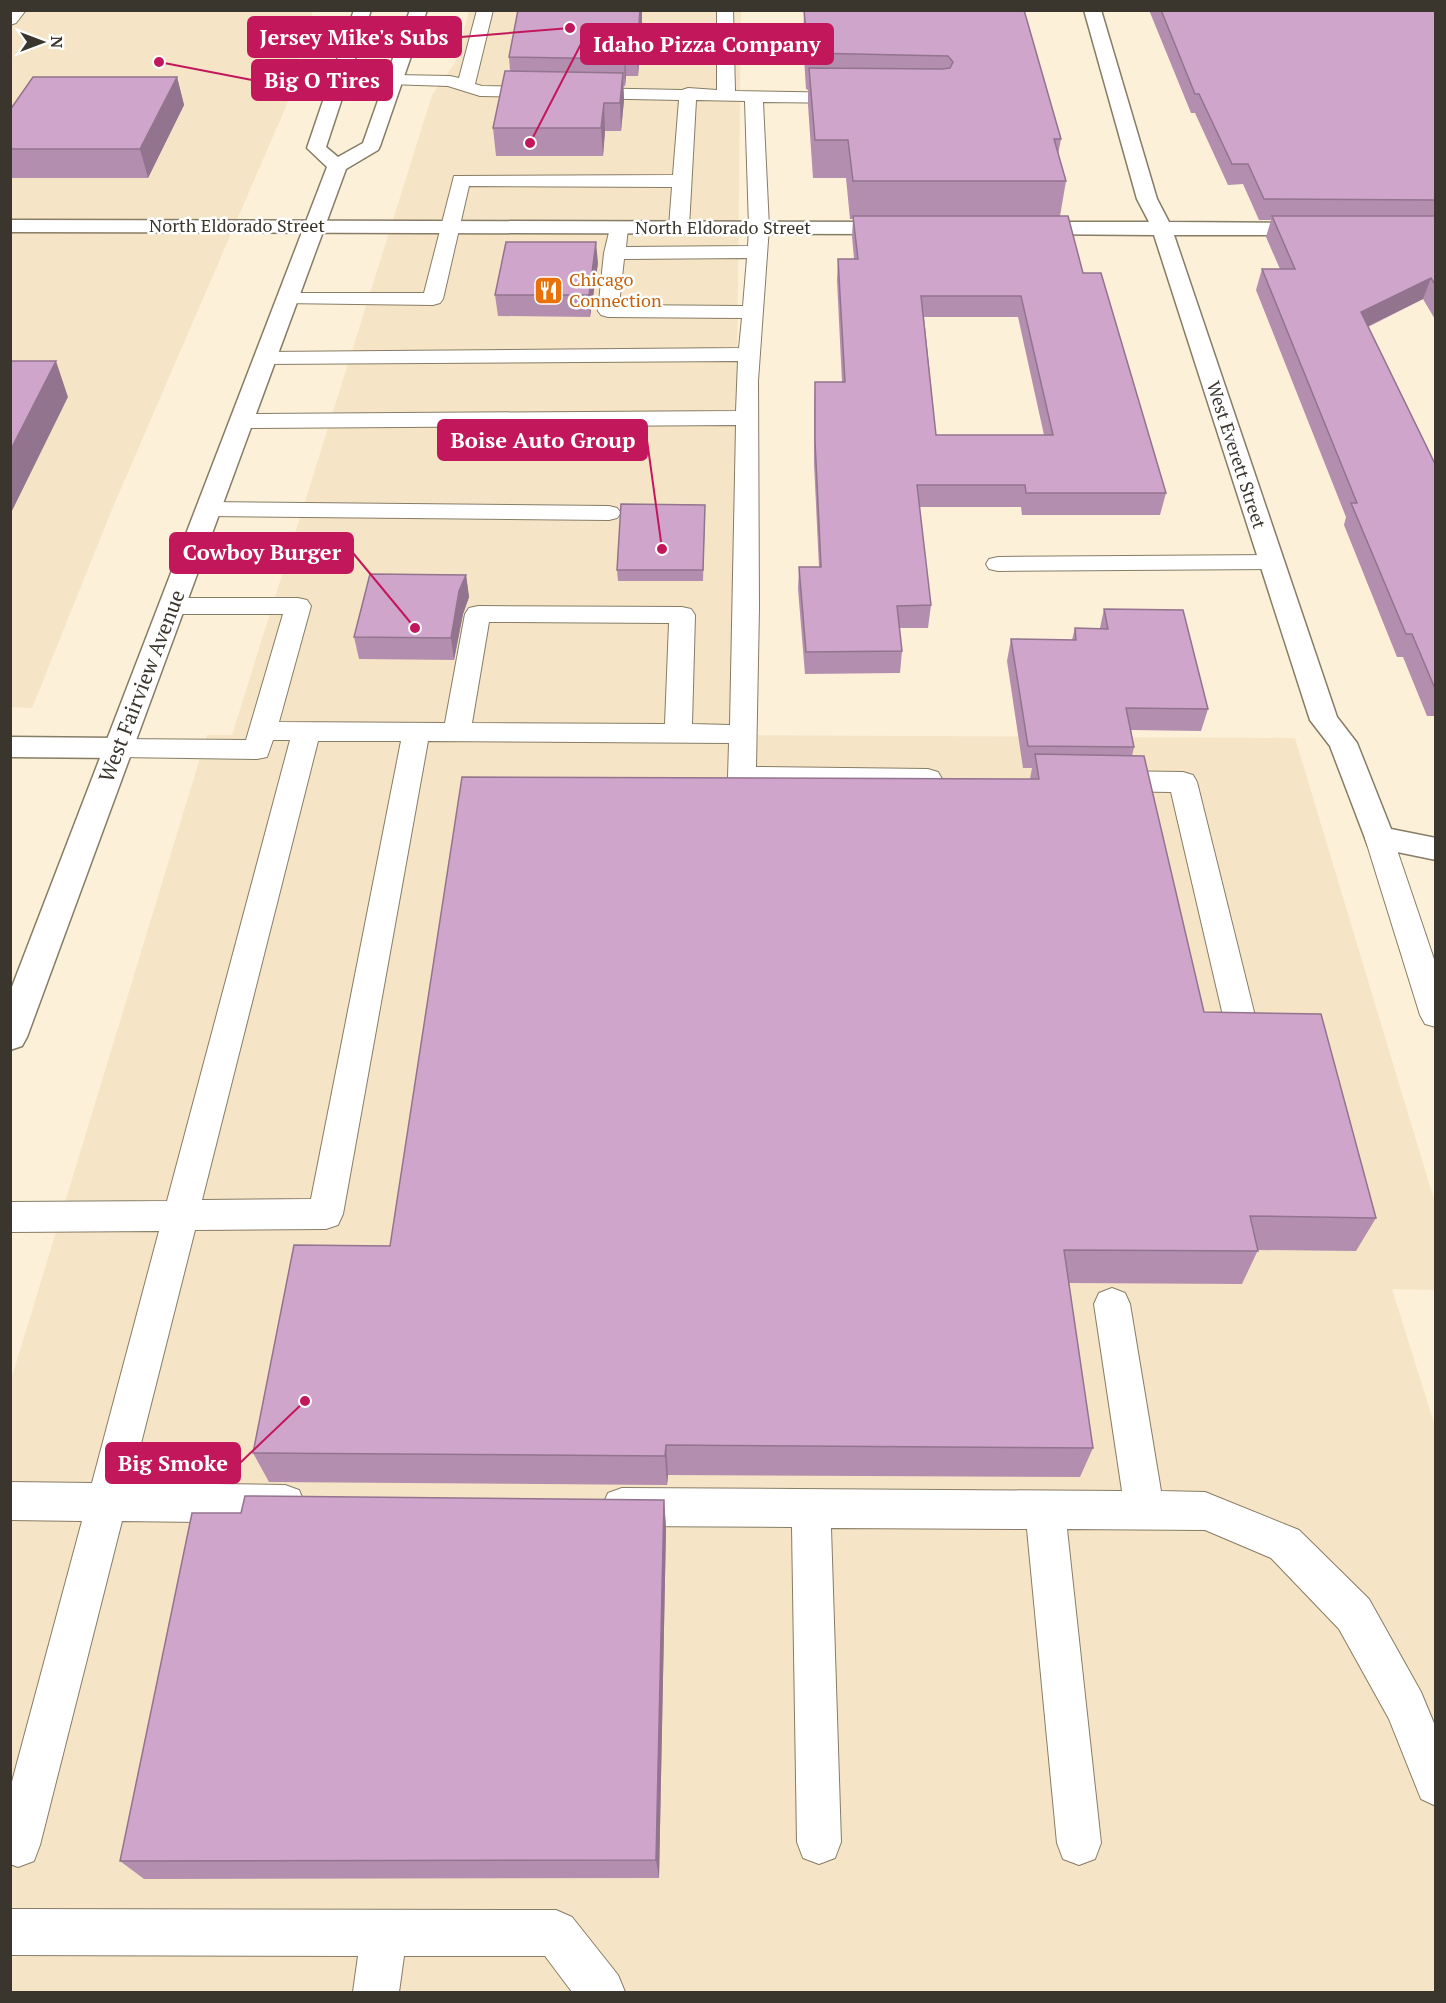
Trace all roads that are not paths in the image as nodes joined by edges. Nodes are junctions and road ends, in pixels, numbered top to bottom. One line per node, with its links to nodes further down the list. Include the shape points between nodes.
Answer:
1 (18, 10): 7 (lane)
2 (363, 10): 14 (street, via 316,148)
3 (419, 10): 8 (street)
4 (485, 10): 9 (lane)
5 (725, 10): 11 (lane)
6 (1092, 10): 24 (street, West Everett Street, via 1147,199)
7 (10, 20)
8 (395, 80): 9 (lane, via 450,81); 14 (street, via 371,146)
9 (466, 86): 10 (lane, via 480,91)
10 (688, 93): 11 (lane); 15 (lane)
11 (726, 94): 12 (lane)
12 (754, 97): 13 (lane); 20 (lane)
13 (869, 98)
14 (337, 166): 17 (street, West Fairview Avenue)
15 (681, 181): 18 (lane, via 461,180); 19 (lane)
16 (10, 226): 17 (street, North Eldorado Street)
17 (315, 226): 18 (street, North Eldorado Street); 28 (street, West Fairview Avenue)
18 (450, 226): 21 (street, North Eldorado Street); 28 (lane, via 433,299)
19 (679, 227): 20 (street, North Eldorado Street); 21 (street, North Eldorado Street)
20 (759, 227): 22 (street, North Eldorado Street); 26 (lane)
21 (618, 228): 27 (lane)
22 (913, 228)
23 (1008, 228): 24 (street)
24 (1162, 228): 25 (street); 36 (street, West Everett Street)
25 (1329, 229)
26 (757, 252): 27 (lane); 29 (lane)
27 (614, 253): 29 (lane, via 608,311)
28 (287, 299): 31 (street, West Fairview Avenue)
29 (754, 312): 30 (lane)
30 (750, 354): 31 (lane); 32 (lane)
31 (265, 358): 33 (street, West Fairview Avenue)
32 (747, 418): 33 (lane); 44 (lane)
33 (241, 421): 34 (street, West Fairview Avenue)
34 (208, 509): 35 (lane); 38 (street, West Fairview Avenue)
35 (609, 513)
36 (1272, 562): 37 (lane); 49 (street, West Everett Street, via 1324,720 1343,743)
37 (998, 564)
38 (172, 606): 39 (lane, via 298,606); 46 (street, West Fairview Avenue)
39 (263, 731): 40 (lane); 46 (lane, via 257,750)
40 (306, 732): 41 (lane); 54 (lane)
41 (416, 733): 42 (lane); 54 (lane, via 326,1214)
42 (457, 733): 43 (lane); 43 (lane, via 478,614 682,615)
43 (678, 734): 44 (lane)
44 (742, 734): 47 (lane, via 742,777)
45 (10, 747): 46 (street)
46 (118, 748): 53 (street, West Fairview Avenue)
47 (956, 779)
48 (1075, 780): 52 (lane, via 1182,782)
49 (1379, 838): 50 (street); 51 (lane)
50 (1436, 849)
51 (1436, 1015)
52 (1240, 1020)
53 (10, 1037)
54 (181, 1215): 55 (lane); 58 (lane)
55 (10, 1217)
56 (1112, 1304): 63 (lane)
57 (10, 1501): 58 (lane)
58 (107, 1503): 59 (lane); 67 (lane)
59 (322, 1505)
60 (585, 1507): 61 (lane)
61 (812, 1509): 62 (lane); 65 (lane)
62 (1045, 1511): 63 (lane); 66 (lane)
63 (1144, 1511): 64 (lane, via 1205,1511 1285,1544 1354,1614 1406,1707)
64 (1436, 1784)
65 (819, 1842)
66 (1079, 1843)
67 (18, 1845)
68 (10, 1932): 69 (lane)
69 (384, 1933): 70 (lane); 71 (lane, via 556,1933)
70 (376, 1992)
71 (601, 1992)

